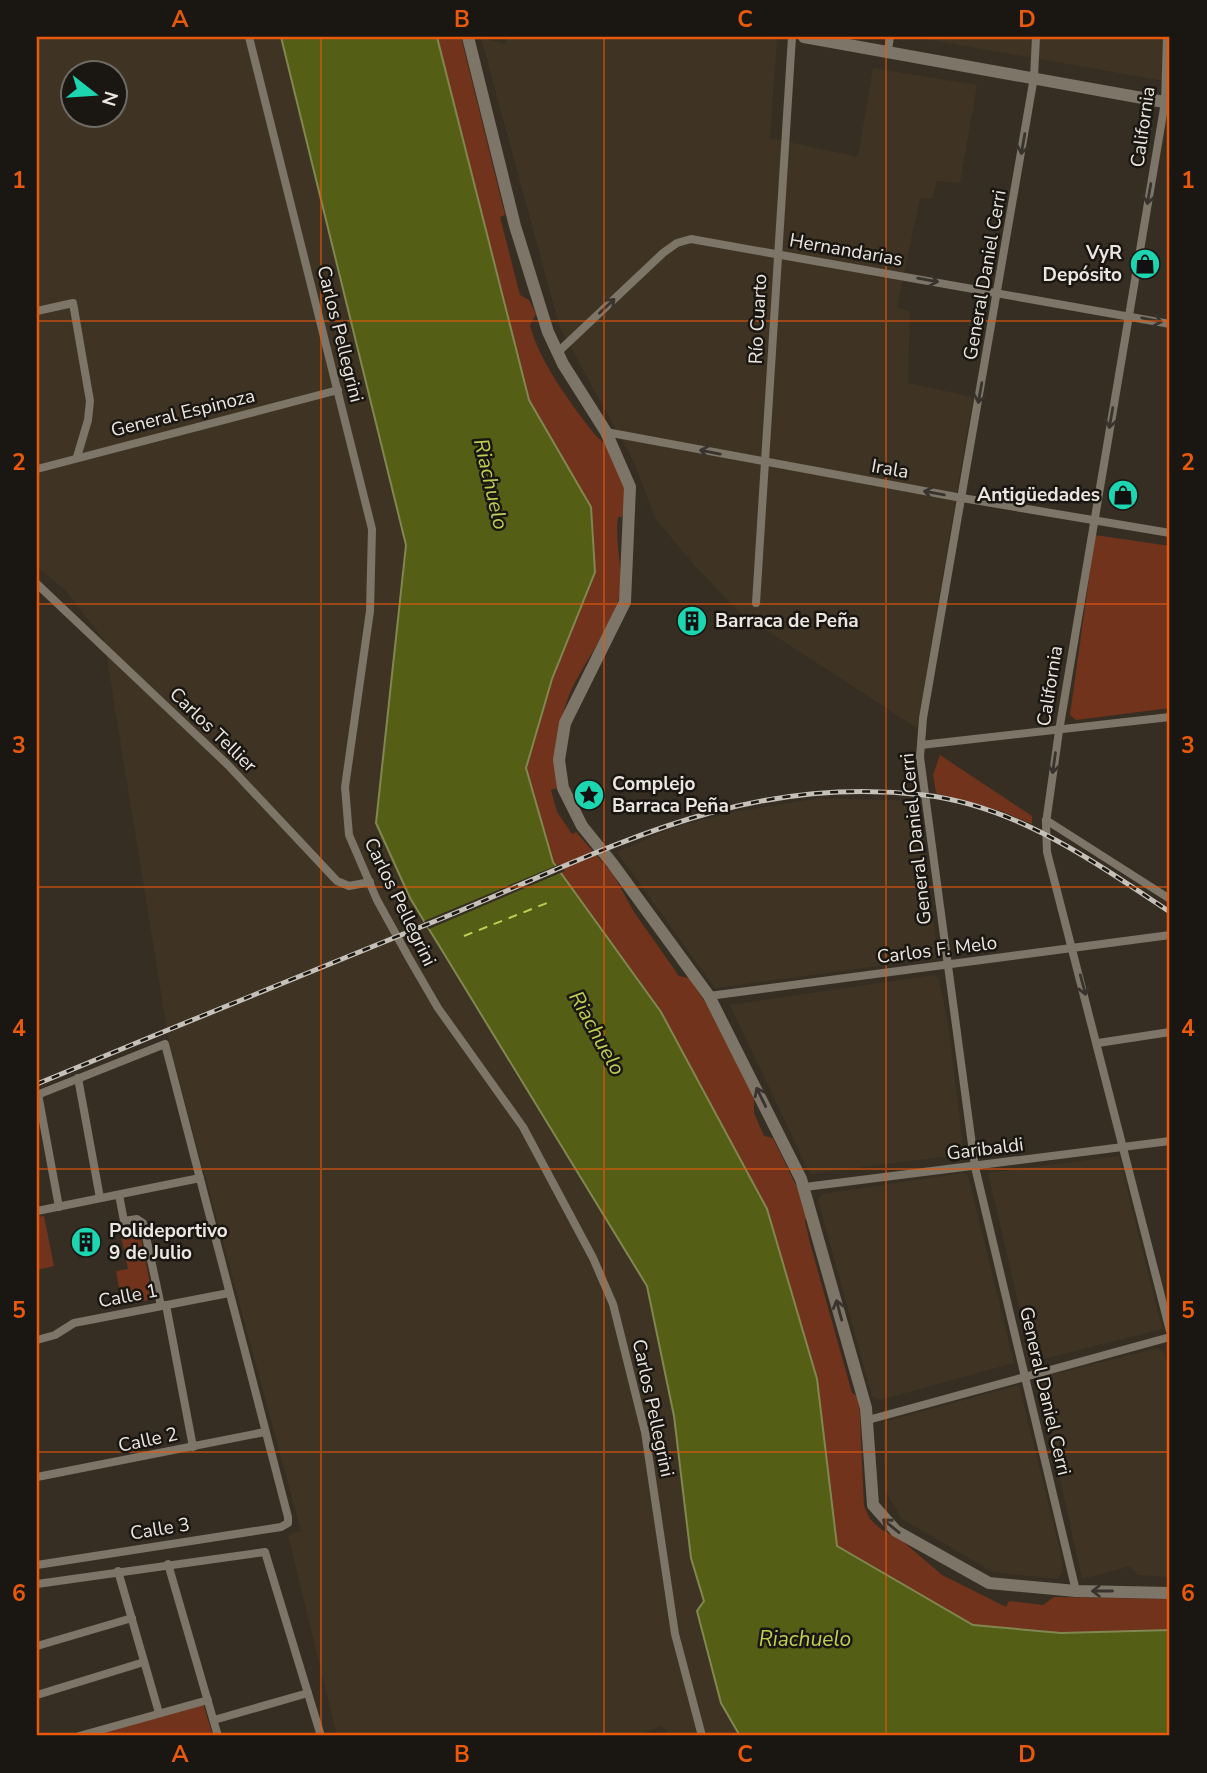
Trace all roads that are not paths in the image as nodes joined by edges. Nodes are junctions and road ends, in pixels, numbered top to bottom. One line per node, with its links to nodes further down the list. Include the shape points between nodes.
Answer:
1 (249, 37): 16 (street, Carlos Pellegrini)
2 (468, 37): 15 (main road, via 515,226)
3 (792, 37): 10 (street, Río Cuarto)
4 (804, 37): 7 (main road)
5 (1036, 37): 8 (street, General Daniel Cerri)
6 (1167, 37): 9 (street, California)
7 (889, 43): 8 (main road)
8 (1034, 77): 9 (main road); 11 (street, General Daniel Cerri, one-way to 11)
9 (1167, 103): 13 (street, California, one-way to 13)
10 (777, 253): 11 (street, Hernandarias, one-way to 11); 15 (street, Hernandarias, one-way to 10, via 663,253 682,241 704,239); 19 (street, Río Cuarto)
11 (998, 293): 13 (street, Hernandarias); 21 (street, General Daniel Cerri, one-way to 21)
12 (37, 311): 18 (street, via 74,303 90,401)
13 (1129, 316): 14 (street, Hernandarias, one-way to 14); 22 (street, California, one-way to 22)
14 (1170, 324)
15 (557, 353): 17 (main road)
16 (338, 390): 18 (street, General Espinoza); 30 (street, Carlos Pellegrini, via 373,542 370,611 345,787 349,835)
17 (606, 432): 19 (street, Irala, one-way to 17); 35 (main road, via 630,486 628,587 620,614 565,723 560,743 561,777 582,826)
18 (76, 457): 20 (street, General Espinoza)
19 (766, 463): 21 (street, Irala, one-way to 19); 25 (street, Río Cuarto)
20 (37, 469)
21 (962, 498): 22 (street, Irala); 28 (street, General Daniel Cerri)
22 (1093, 520): 23 (street, Irala); 27 (street, California)
23 (1170, 533)
24 (37, 584): 30 (street, Carlos Tellier, via 228,765 337,881 349,886)
25 (756, 603)
26 (1170, 716): 27 (street)
27 (1059, 731): 28 (street); 29 (street, California, one-way to 29)
28 (921, 745): 34 (street, General Daniel Cerri)
29 (1046, 820): 31 (street); 33 (street, California, via 1047,852)
30 (370, 882): 75 (street, Carlos Pellegrini, via 438,1008 523,1127 613,1304 646,1440 675,1634)
31 (1170, 899)
32 (1170, 935): 33 (street, Carlos F. Melo)
33 (1073, 949): 34 (street, Carlos F. Melo); 37 (street, California, one-way to 37)
34 (946, 965): 35 (street, Carlos F. Melo); 42 (street, General Daniel Cerri)
35 (709, 996): 44 (main road, one-way to 35)
36 (1170, 1032): 37 (street)
37 (1098, 1043): 41 (street, California)
38 (78, 1078): 39 (street); 43 (street, via 165,1044); 46 (street)
39 (37, 1095): 47 (street)
40 (1170, 1141): 41 (street, Garibaldi)
41 (1124, 1147): 42 (street, Garibaldi); 51 (street, California)
42 (975, 1167): 44 (street, Garibaldi); 53 (street, General Daniel Cerri)
43 (200, 1178): 45 (street); 49 (street)
44 (804, 1187): 54 (main road, one-way to 44)
45 (119, 1195): 46 (street); 50 (street, via 124,1221 143,1223)
46 (100, 1198): 47 (street)
47 (59, 1207): 48 (street)
48 (37, 1211)
49 (229, 1293): 50 (street, Calle 1); 55 (street)
50 (164, 1306): 52 (street, Calle 1, via 74,1323); 56 (street)
51 (1170, 1334): 53 (street)
52 (37, 1340)
53 (1026, 1376): 54 (street); 62 (street, General Daniel Cerri)
54 (868, 1420): 62 (main road, one-way to 54, via 1003,1587 982,1581 890,1525 871,1499)
55 (265, 1432): 56 (street, Calle 2); 59 (street, Calle 3, via 288,1523)
56 (193, 1447): 57 (street, Calle 2)
57 (37, 1477)
58 (169, 1564): 60 (street); 67 (street, via 265,1552); 69 (street)
59 (37, 1565)
60 (118, 1571): 61 (street); 64 (street)
61 (37, 1584)
62 (1076, 1591): 63 (main road, one-way to 62)
63 (1170, 1593)
64 (132, 1618): 65 (street); 66 (street)
65 (37, 1646)
66 (144, 1662): 68 (street); 70 (street)
67 (309, 1693): 71 (street); 74 (street)
68 (37, 1695)
69 (208, 1700): 70 (street); 71 (street)
70 (159, 1713): 72 (street)
71 (214, 1720): 73 (street)
72 (79, 1736)
73 (218, 1736)
74 (321, 1736)
75 (702, 1736)

